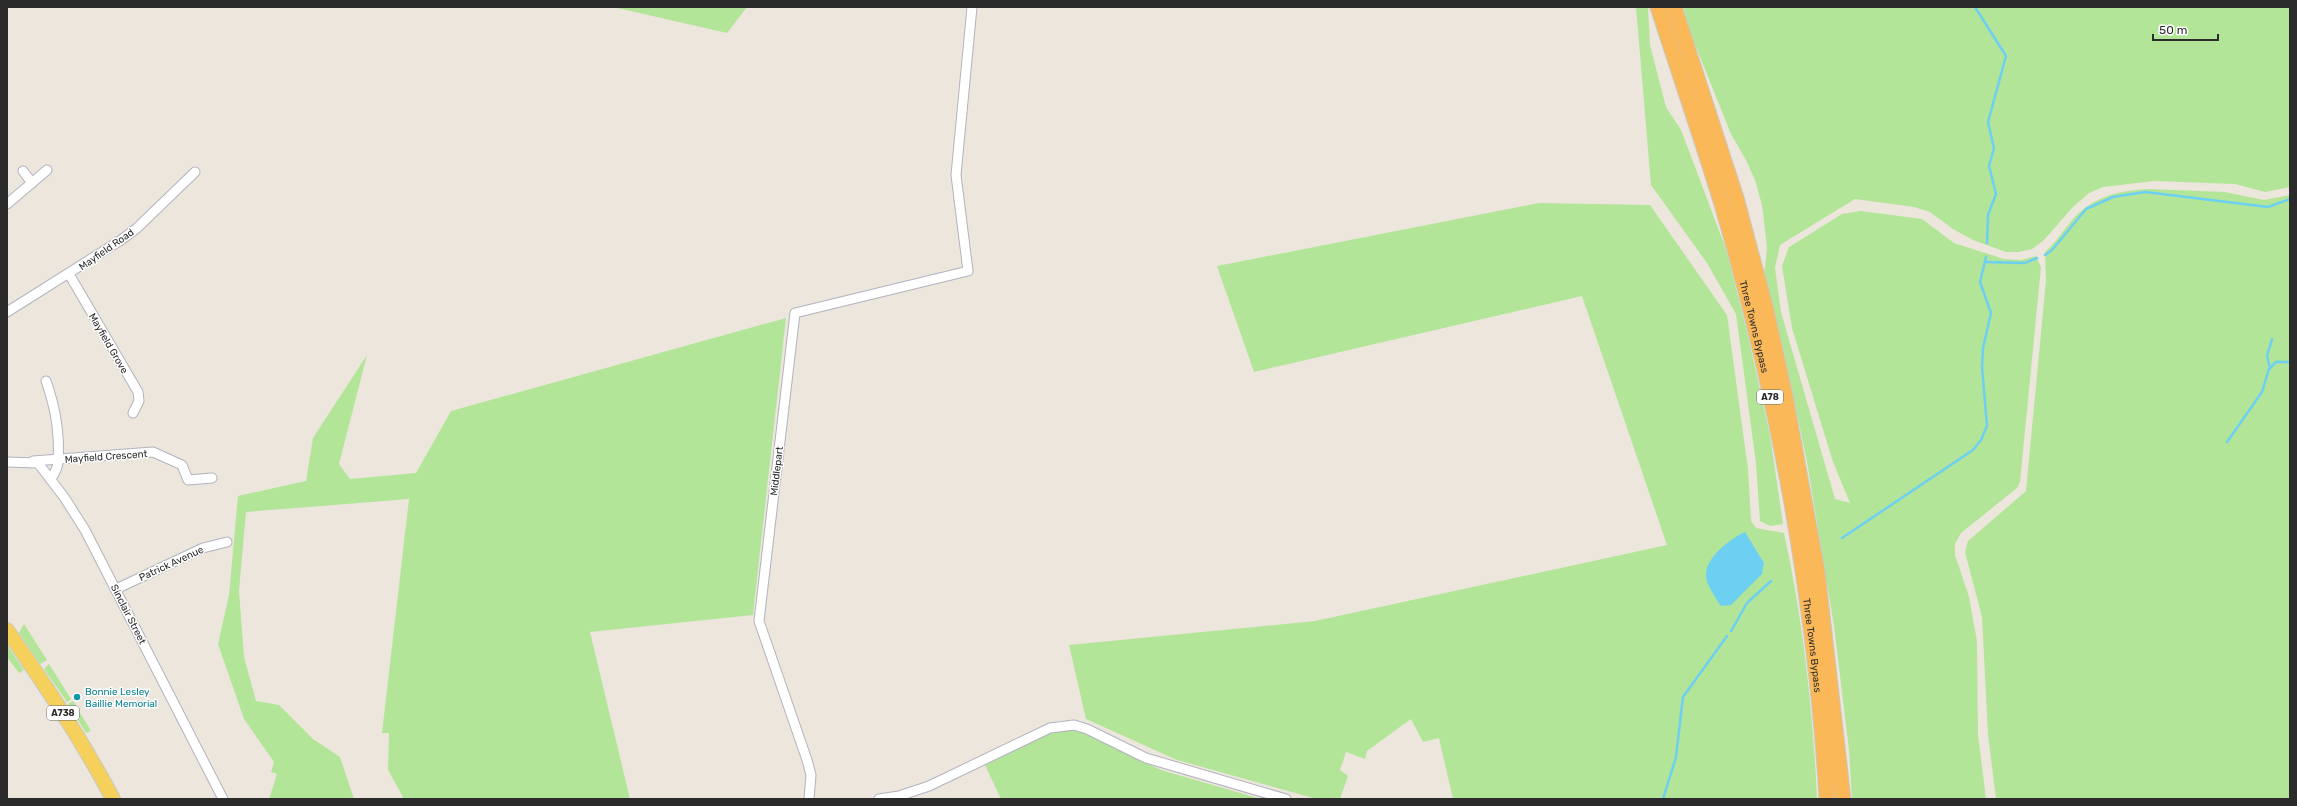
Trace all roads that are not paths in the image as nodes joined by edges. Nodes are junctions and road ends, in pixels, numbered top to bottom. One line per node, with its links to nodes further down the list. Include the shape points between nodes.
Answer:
1 (972, 7): 23 (street, Middlepart, via 956,175 968,271 795,313 759,621 807,760 811,775)
2 (1658, 7): 26 (highway, Three Towns Bypass / A78, via 1721,202 1771,400 1802,575 1816,678)
3 (1674, 7): 27 (highway, Three Towns Bypass / A78, via 1736,198 1766,310 1785,396 1817,571)
4 (47, 170): 7 (street)
5 (23, 171): 7 (street)
6 (195, 172): 9 (street, Mayfield Road, via 137,228)
7 (32, 184): 8 (street)
8 (7, 204)
9 (69, 274): 10 (street, Mayfield Road); 12 (street, Mayfield Grove, via 138,392 139,401)
10 (7, 312)
11 (46, 381): 13 (street, Mayfield Crescent, via 55,412)
12 (133, 413)
13 (58, 459): 14 (street, Mayfield Crescent); 16 (street, Mayfield Crescent, via 153,452 182,465 188,480); 17 (street, Mayfield Crescent, via 59,463)
14 (33, 461): 15 (street); 17 (street, Sinclair Street, via 42,466)
15 (7, 462)
16 (212, 478)
17 (51, 479): 19 (street, Sinclair Street, via 74,513)
18 (227, 542): 19 (street, Patrick Avenue, via 203,548)
19 (116, 589): 22 (street, Sinclair Street)
20 (7, 630): 21 (main road, A738, via 54,699)
21 (113, 799)
22 (223, 799)
23 (809, 799)
24 (879, 799): 25 (street, via 899,796 929,786 1050,728 1074,725 1146,758)
25 (1286, 799)
26 (1827, 799)
27 (1843, 799)

